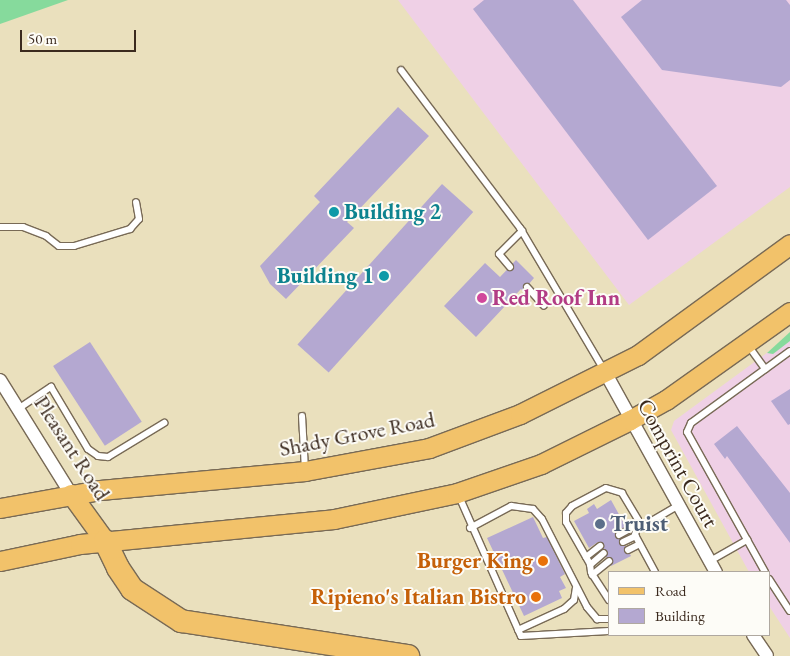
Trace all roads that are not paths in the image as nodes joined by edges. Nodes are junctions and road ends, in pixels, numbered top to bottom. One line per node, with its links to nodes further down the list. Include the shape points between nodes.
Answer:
1 (401, 70): 4 (lane)
2 (136, 202): 3 (lane, via 139,219 130,229 74,246 59,246 46,236 23,227)
3 (0, 227)
4 (522, 231): 6 (lane, via 499,254); 13 (lane)
5 (790, 244): 13 (main road, Shady Grove Road, via 645,350)
6 (510, 268)
7 (527, 287): 8 (lane)
8 (544, 306)
9 (790, 312): 10 (main road)
10 (747, 344): 12 (lane); 17 (main road, via 666,400)
11 (790, 351): 12 (lane)
12 (766, 369): 27 (lane, via 692,424 687,432)
13 (605, 372): 17 (street, Comprint Court); 19 (main road, Shady Grove Road, via 520,414 429,448)
14 (0, 380): 15 (street, Pleasant Road)
15 (18, 410): 18 (lane, via 51,387 88,449 108,458); 21 (street, Pleasant Road)
16 (302, 416): 19 (lane)
17 (630, 420): 20 (main road, via 541,464); 22 (street, Comprint Court)
18 (164, 423)
19 (305, 471): 21 (main road, Shady Grove Road)
20 (457, 493): 24 (lane); 28 (main road, via 334,519)
21 (71, 494): 23 (main road, Shady Grove Road); 28 (main road, Pleasant Road)
22 (679, 505): 25 (lane); 38 (street, Comprint Court)
23 (0, 508)
24 (470, 528): 43 (lane, via 511,506 533,509 542,519); 47 (lane)
25 (636, 530): 26 (lane); 29 (lane); 30 (lane); 34 (lane, via 637,518 623,495 610,487 572,506 566,513 566,522)
26 (619, 535)
27 (747, 540): 38 (lane); 40 (lane)
28 (105, 541): 35 (main road); 50 (highway, via 132,589 181,622)
29 (623, 542)
30 (640, 544): 32 (lane); 39 (lane)
31 (600, 546): 34 (lane)
32 (628, 550)
33 (604, 553): 37 (lane)
34 (586, 557): 37 (lane)
35 (0, 560)
36 (608, 561): 41 (lane)
37 (590, 565): 41 (lane)
38 (713, 567)
39 (654, 571)
40 (764, 571)
41 (592, 575): 44 (lane)
42 (770, 581): 45 (lane)
43 (576, 585): 46 (lane, via 592,614 601,620); 47 (lane, via 575,598 564,609)
44 (608, 599)
45 (790, 611)
46 (608, 619)
47 (518, 630): 48 (lane, via 521,636)
48 (608, 631)
49 (754, 636): 51 (street)
50 (408, 656)
51 (767, 656)

